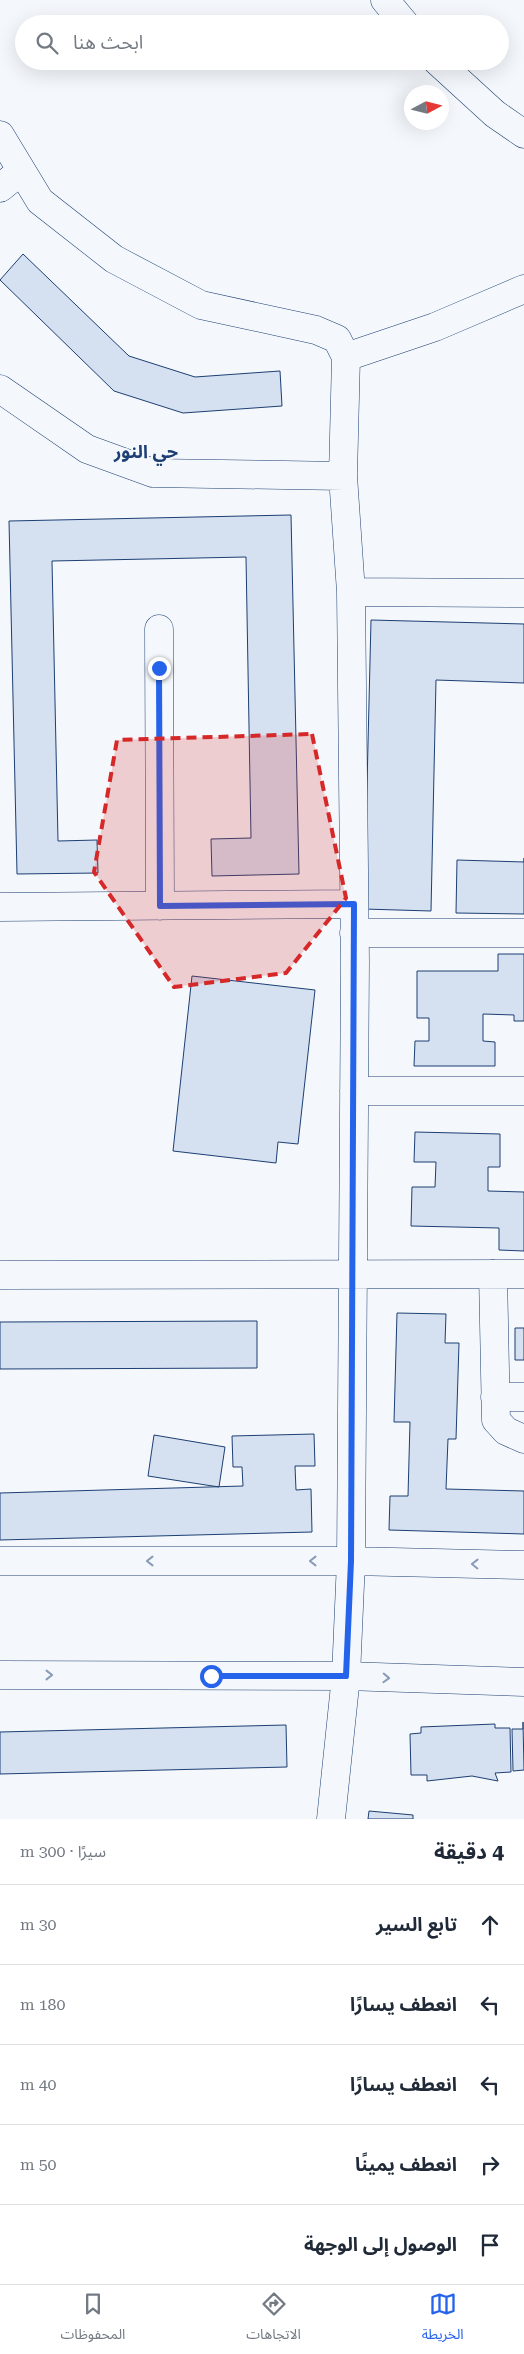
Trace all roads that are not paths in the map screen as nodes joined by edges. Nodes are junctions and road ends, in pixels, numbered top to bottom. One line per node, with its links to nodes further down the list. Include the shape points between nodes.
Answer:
1 (385, 0): 2 (street)
2 (398, 15)
3 (447, 70): 5 (street, via 495,114)
4 (0, 134): 6 (street)
5 (524, 134)
6 (22, 170): 7 (street); 9 (street, via 40,201 114,259 201,305 316,330 337,339)
7 (0, 188)
8 (524, 289): 9 (street, via 435,327)
9 (346, 357): 11 (street)
10 (0, 389): 11 (street, via 87,449 153,473)
11 (343, 476): 12 (street)
12 (351, 592): 13 (street); 15 (street)
13 (524, 593)
14 (159, 629): 16 (street)
15 (354, 904): 16 (street); 18 (street)
16 (160, 906): 17 (street)
17 (0, 907)
18 (354, 933): 19 (street); 20 (street)
19 (524, 933)
20 (354, 1091): 21 (street); 22 (street)
21 (524, 1091)
22 (352, 1273): 23 (street); 25 (street); 30 (street)
23 (493, 1274): 24 (street); 26 (street)
24 (524, 1274)
25 (0, 1275)
26 (495, 1397): 27 (street); 28 (street, via 496,1420 506,1431)
27 (524, 1397)
28 (524, 1439)
29 (0, 1561): 30 (street, one-way to 29)
30 (351, 1561): 31 (street, one-way to 30); 33 (street)
31 (524, 1565)
32 (0, 1675): 33 (street, one-way to 33)
33 (346, 1676): 34 (street, one-way to 34); 35 (street)
34 (524, 1682)
35 (330, 1819)

